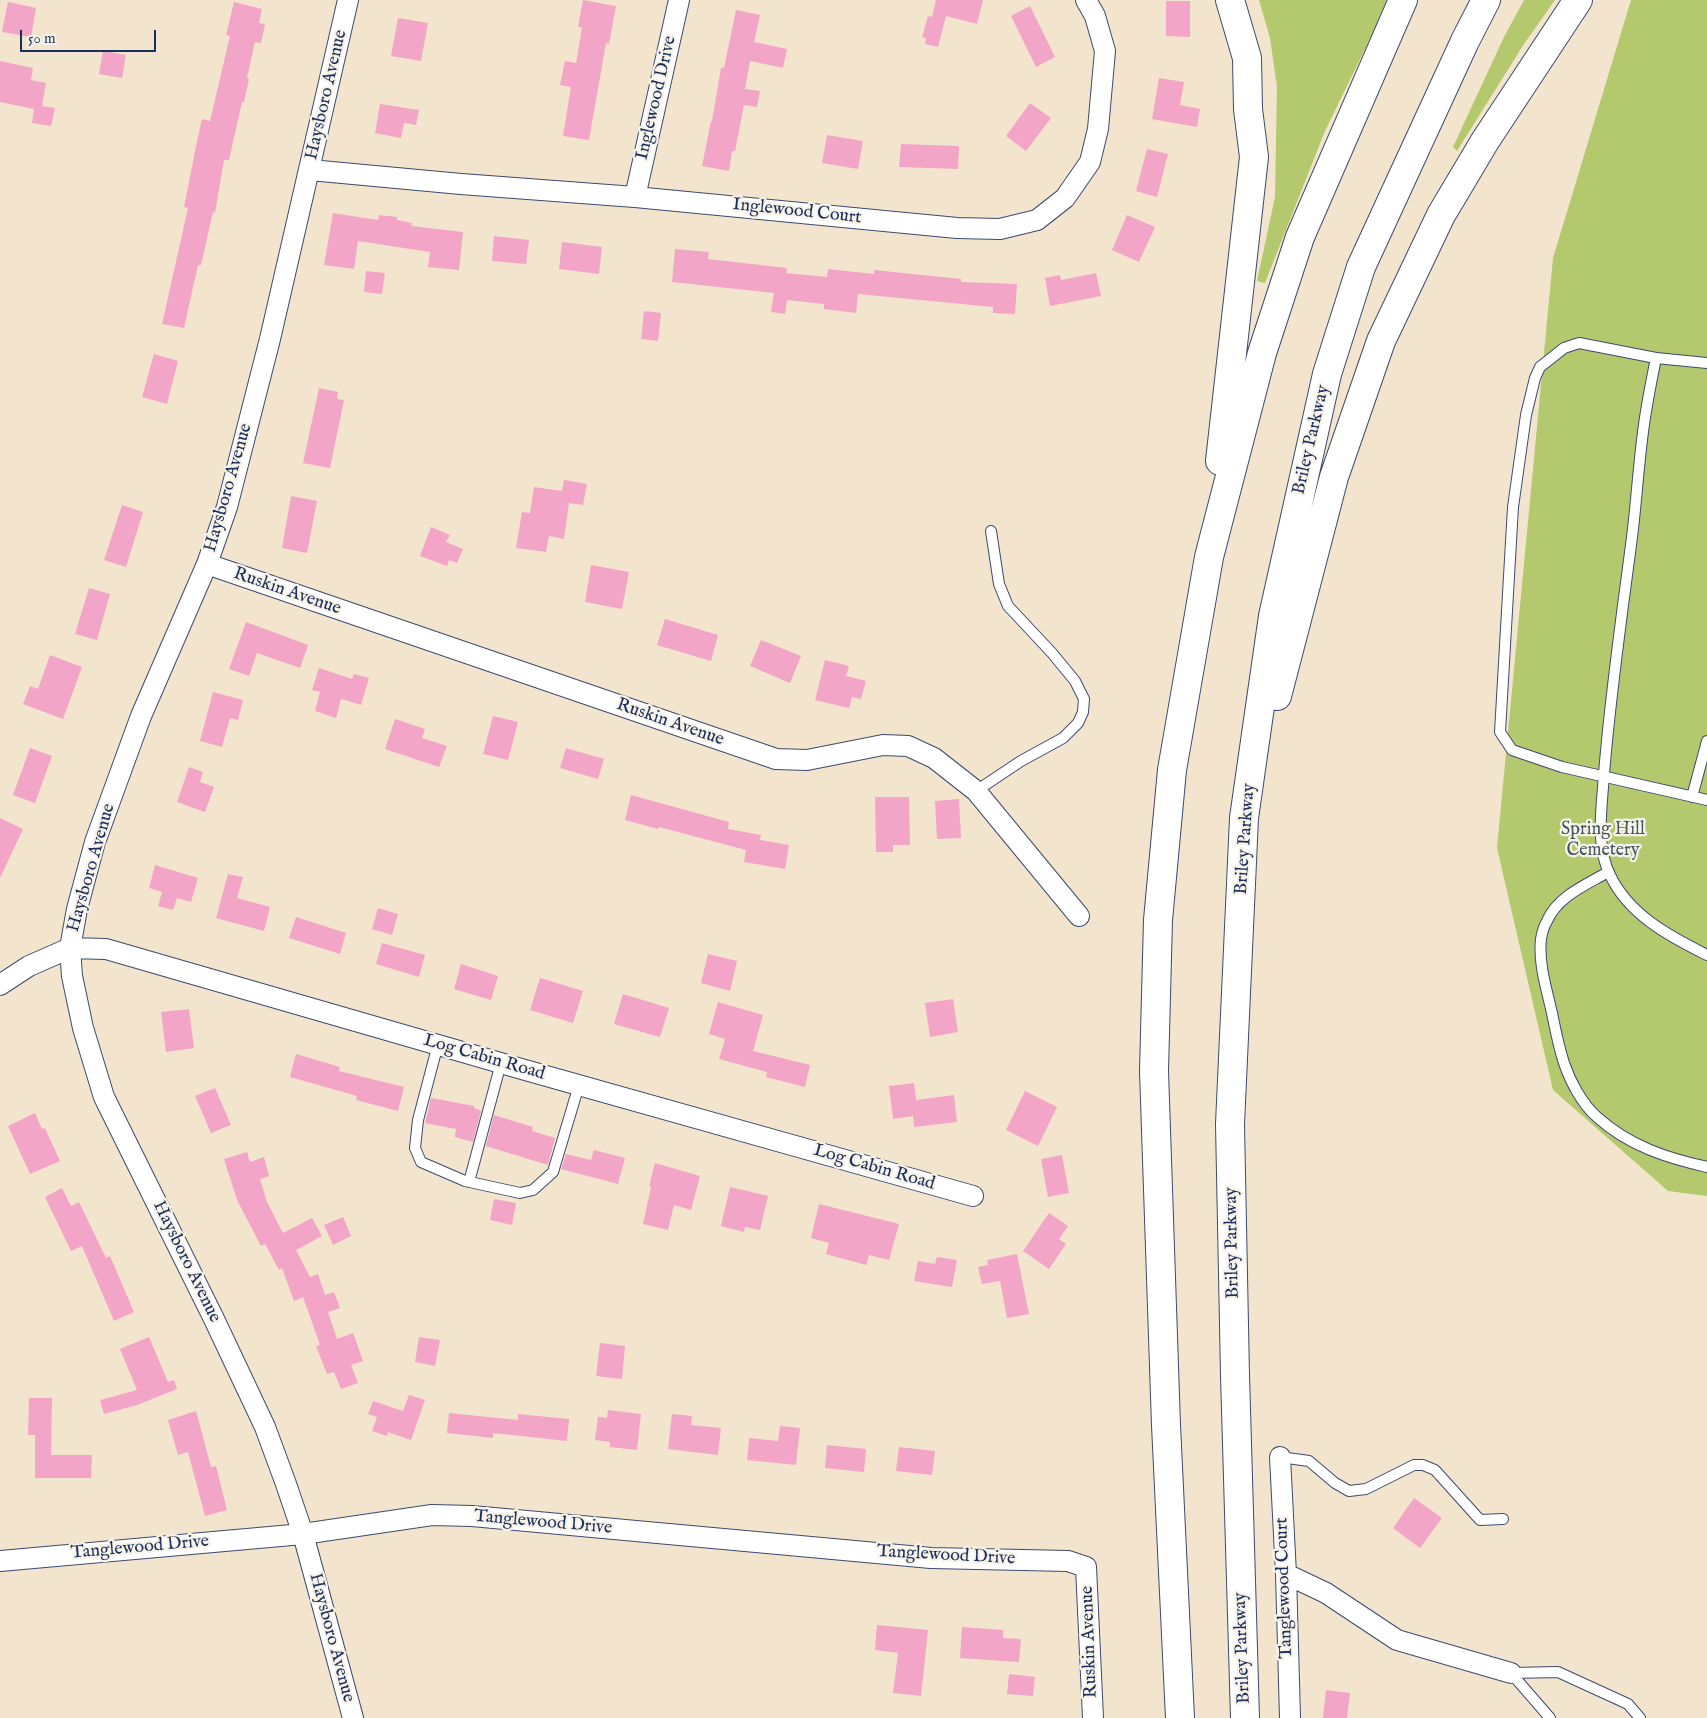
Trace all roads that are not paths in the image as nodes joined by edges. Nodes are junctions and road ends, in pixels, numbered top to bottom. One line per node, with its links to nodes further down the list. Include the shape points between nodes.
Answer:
1 (348, 0): 8 (street, Haysboro Avenue)
2 (679, 0): 9 (street, Inglewood Drive)
3 (1086, 0): 9 (street, Inglewood Court, via 1096,16 1106,52 1098,129 1090,162 1065,198 1037,220 1000,229 957,228)
4 (1230, 0): 13 (highway, via 1247,58 1248,109 1254,157)
5 (1403, 0): 13 (highway, via 1300,237 1262,353)
6 (1486, 0): 20 (highway, Briley Parkway, via 1361,267 1327,374 1273,616)
7 (1578, 0): 20 (highway, via 1485,141 1441,215 1381,341 1334,477)
8 (310, 170): 9 (street, Inglewood Court); 14 (street, Haysboro Avenue, via 230,498)
9 (635, 197)
10 (1656, 358): 11 (lane); 16 (lane, via 1643,431); 16 (lane, via 1579,343 1564,348 1540,367 1526,415 1513,507 1500,732 1512,750)
11 (1707, 363)
12 (991, 531): 17 (lane, via 999,584 1008,606 1075,681 1084,700 1078,723 1063,738)
13 (1209, 557): 41 (highway, via 1172,770 1158,920 1154,1071)
14 (207, 564): 17 (street, Ruskin Avenue, via 776,759 807,760 883,745 908,746 934,758); 23 (street, Haysboro Avenue, via 141,716 95,842)
15 (1707, 741): 18 (lane)
16 (1604, 777): 18 (lane); 21 (lane, via 1601,830)
17 (976, 791): 22 (street, Ruskin Avenue)
18 (1692, 797): 19 (lane)
19 (1707, 800)
20 (1244, 818): 42 (highway, Briley Parkway, via 1230,1124)
21 (1608, 872): 24 (lane, via 1624,898 1658,930); 29 (lane, via 1561,901 1547,920 1541,939 1544,979 1564,1063 1577,1092 1596,1116 1618,1134 1674,1159)
22 (1079, 916)
23 (70, 948): 25 (street, Log Cabin Road, via 29,966); 26 (street, Log Cabin Road, via 106,949); 34 (street, Haysboro Avenue, via 72,976 83,1028 104,1097 265,1427)
24 (1707, 956)
25 (0, 985)
26 (438, 1044): 27 (street, Log Cabin Road); 30 (lane, via 418,1120 415,1148 421,1162)
27 (501, 1063): 28 (street, Log Cabin Road); 30 (lane)
28 (579, 1085): 30 (lane, via 553,1172 533,1190 520,1193); 31 (street, Log Cabin Road)
29 (1707, 1167)
30 (469, 1182)
31 (973, 1196)
32 (1280, 1457): 33 (lane, via 1309,1461 1349,1492 1366,1489 1414,1465 1423,1465 1435,1470 1480,1520); 37 (street, Tanglewood Court)
33 (1503, 1519)
34 (303, 1534): 35 (street, Tanglewood Drive); 36 (street, Tanglewood Drive, via 432,1515 472,1516 931,1558 1068,1561); 39 (street, Haysboro Avenue)
35 (0, 1561)
36 (1086, 1567): 40 (street, Ruskin Avenue)
37 (1286, 1574): 38 (street, via 1326,1593 1397,1640); 43 (street, Tanglewood Court)
38 (1511, 1673): 44 (lane); 45 (lane, via 1558,1672 1628,1704)
39 (353, 1718)
40 (1093, 1718)
41 (1180, 1718)
42 (1245, 1718)
43 (1290, 1718)
44 (1550, 1718)
45 (1640, 1718)

